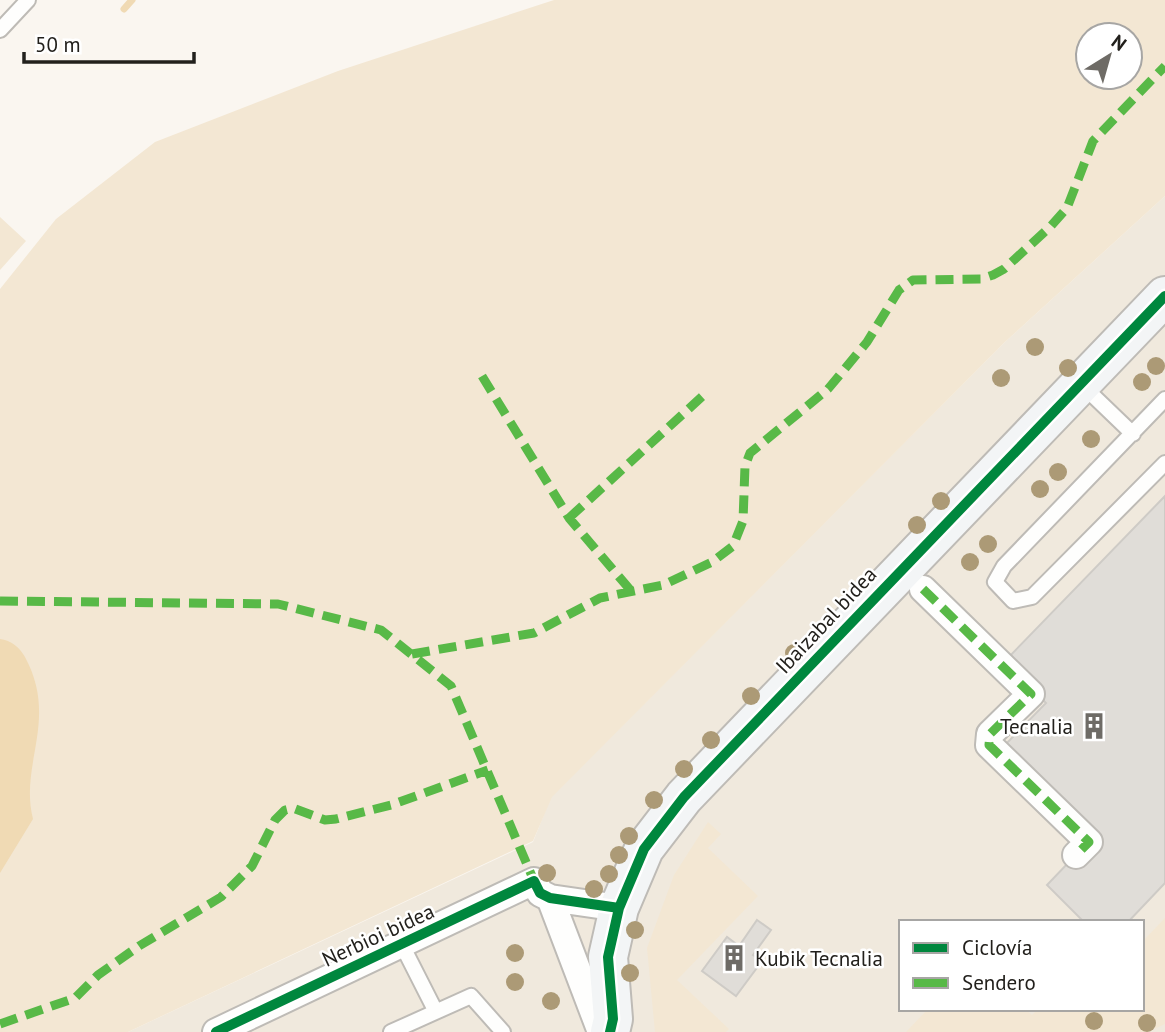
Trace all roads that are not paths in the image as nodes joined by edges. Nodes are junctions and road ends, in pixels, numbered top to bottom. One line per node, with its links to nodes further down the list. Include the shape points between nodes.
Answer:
1 (28, 0): 2 (lane)
2 (0, 30)
3 (1165, 296): 4 (street, Ibaizabal bidea)
4 (1080, 383): 6 (lane); 11 (street, Ibaizabal bidea, via 684,797 644,849)
5 (1165, 399): 6 (lane)
6 (1133, 434): 7 (lane, via 1004,566 995,582 1013,601 1031,597)
7 (1165, 463)
8 (923, 589): 9 (street, via 1031,694 990,734 989,745 1089,842)
9 (1076, 855)
10 (550, 898): 11 (street); 12 (street, Nerbioi bidea, via 540,893 534,881); 14 (street)
11 (619, 908): 14 (street, Ibaizabal bidea, via 608,957)
12 (402, 945): 13 (lane); 15 (street, Nerbioi bidea)
13 (435, 1010): 16 (lane); 17 (lane, via 471,996)
14 (611, 1029)
15 (216, 1032)
16 (391, 1032)
17 (503, 1032)

